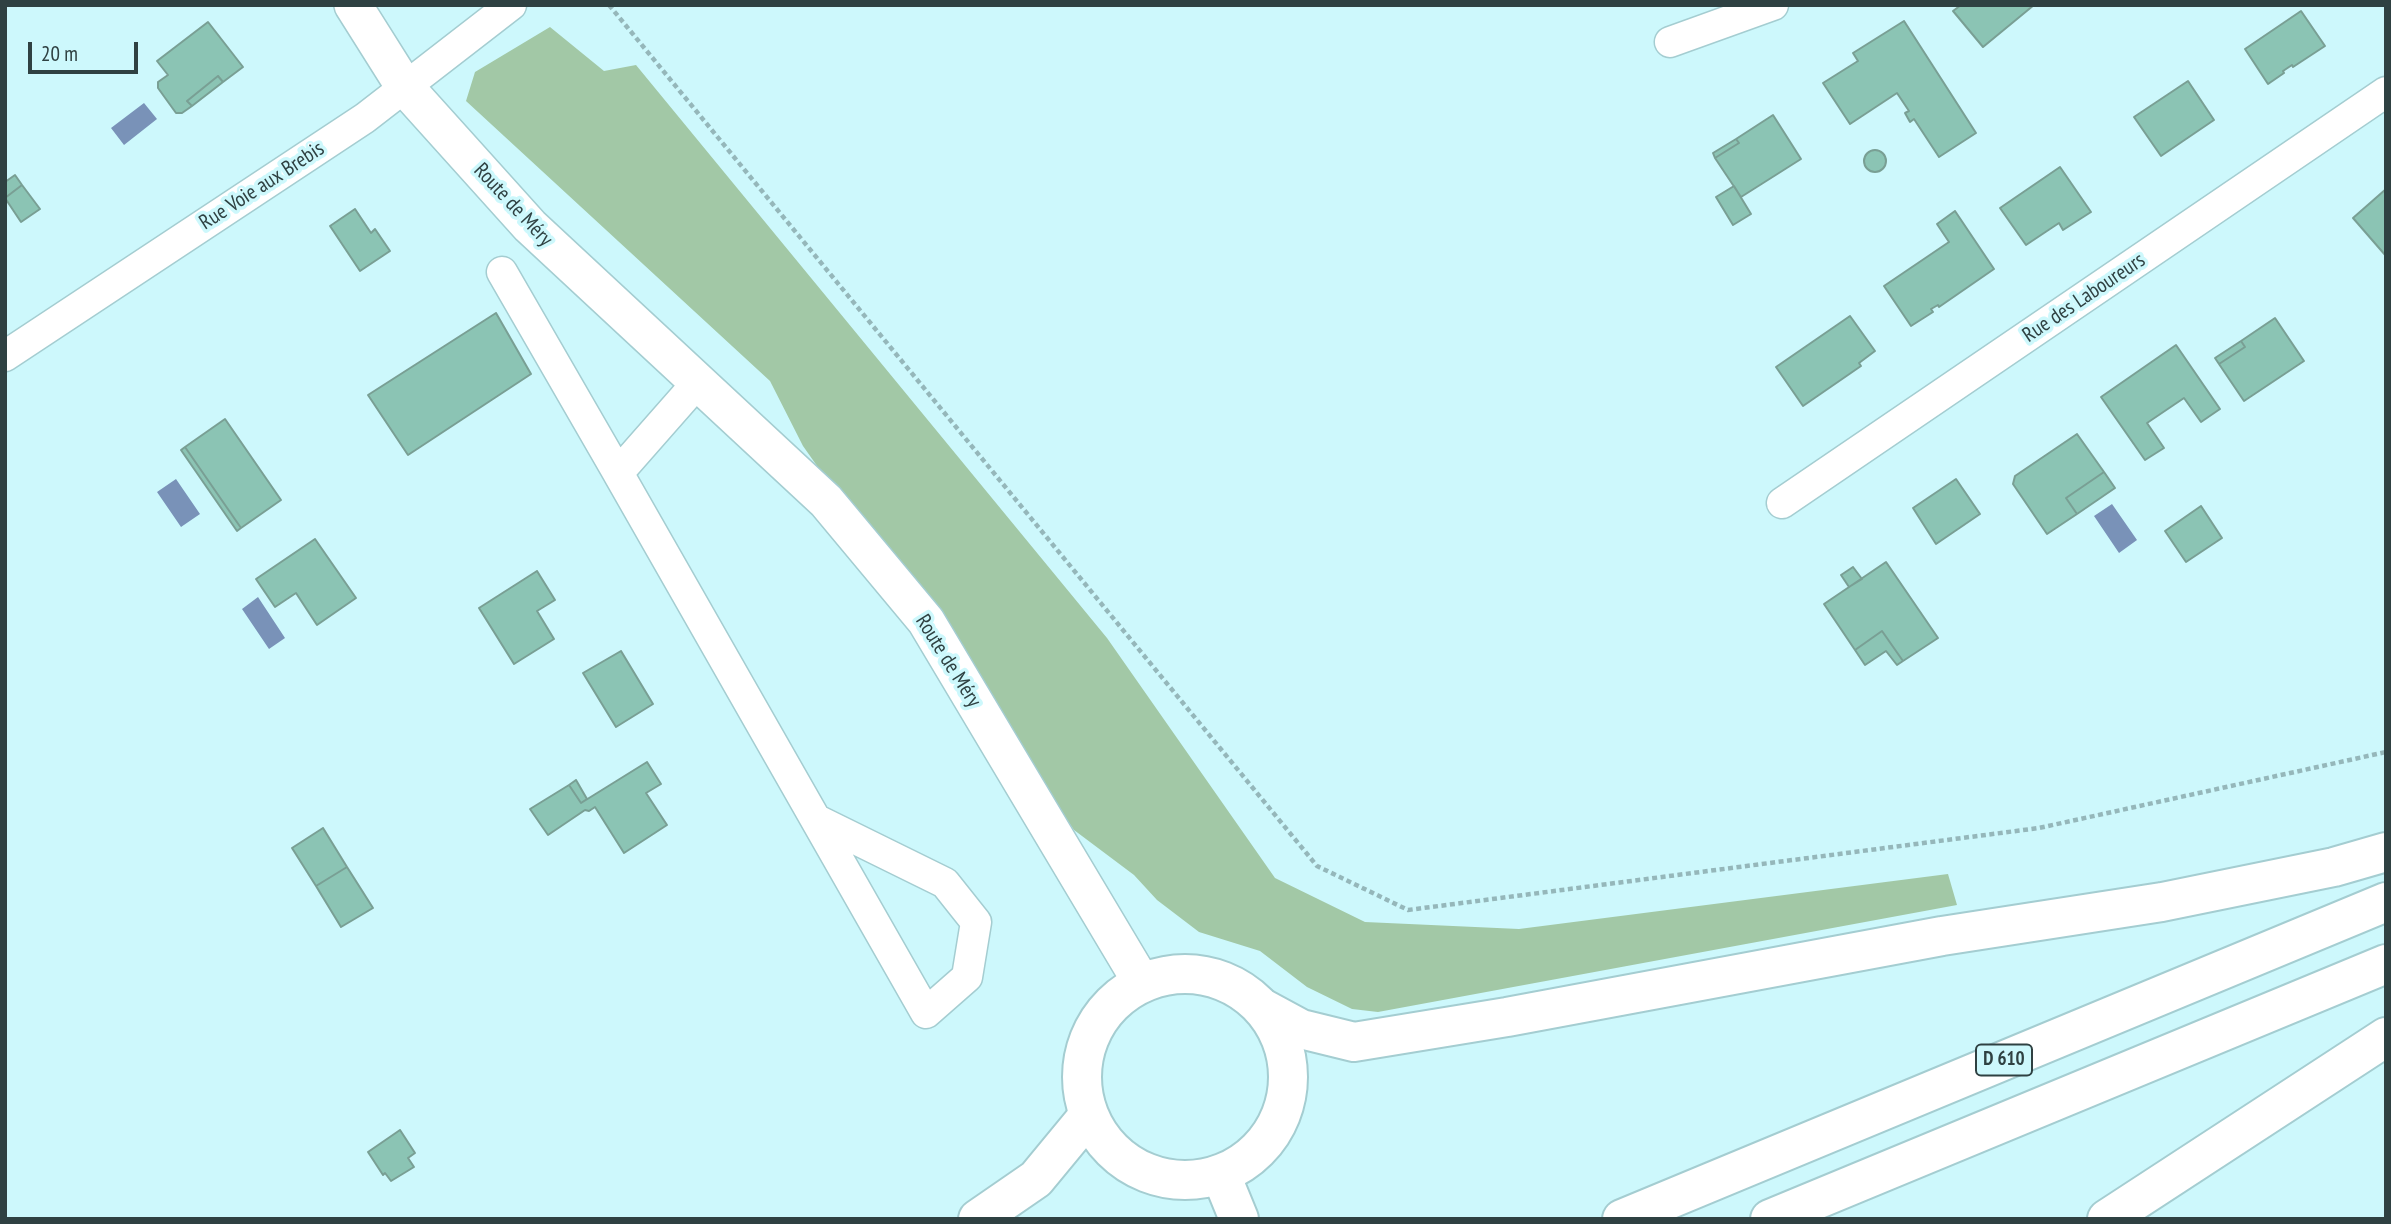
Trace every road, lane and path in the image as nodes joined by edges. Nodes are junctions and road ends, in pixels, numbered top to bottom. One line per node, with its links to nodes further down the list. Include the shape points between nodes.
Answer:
1 (353, 5): 6 (street, Route de Méry)
2 (511, 5): 6 (street, Rue Voie aux Brebis)
3 (609, 5): 13 (path, via 1317,866 1408,910 2039,828)
4 (1773, 5): 5 (street)
5 (1670, 42)
6 (404, 86): 9 (street, Rue Voie aux Brebis, via 365,118); 10 (street, Route de Méry, via 530,226)
7 (2386, 92): 12 (street, Rue des Laboureurs)
8 (502, 272): 11 (street)
9 (5, 356)
10 (698, 382): 11 (street); 18 (street, Route de Méry, via 827,501 926,621)
11 (618, 473): 14 (street)
12 (1782, 503)
13 (2386, 752)
14 (817, 820): 14 (street, via 824,832 926,1013 967,977 976,922 945,883)
15 (2386, 852): 19 (main road, via 2162,902 1942,936 1365,1041 1301,1029)
16 (2386, 901): 25 (main road, D 610)
17 (2386, 964): 26 (main road)
18 (1142, 983): 19 (main road, via 1174,974 1208,976 1239,988); 21 (main road, via 1115,1000 1091,1034 1081,1086)
19 (1264, 1009): 22 (main road, via 1282,1038 1290,1070 1287,1104 1273,1135 1250,1159)
20 (2386, 1037): 27 (main road)
21 (1088, 1116): 22 (main road, via 1105,1143 1128,1164 1157,1178 1188,1181); 23 (main road, via 1036,1179)
22 (1221, 1175): 24 (main road)
23 (978, 1219)
24 (1239, 1219)
25 (1622, 1219)
26 (1770, 1219)
27 (2107, 1219)

